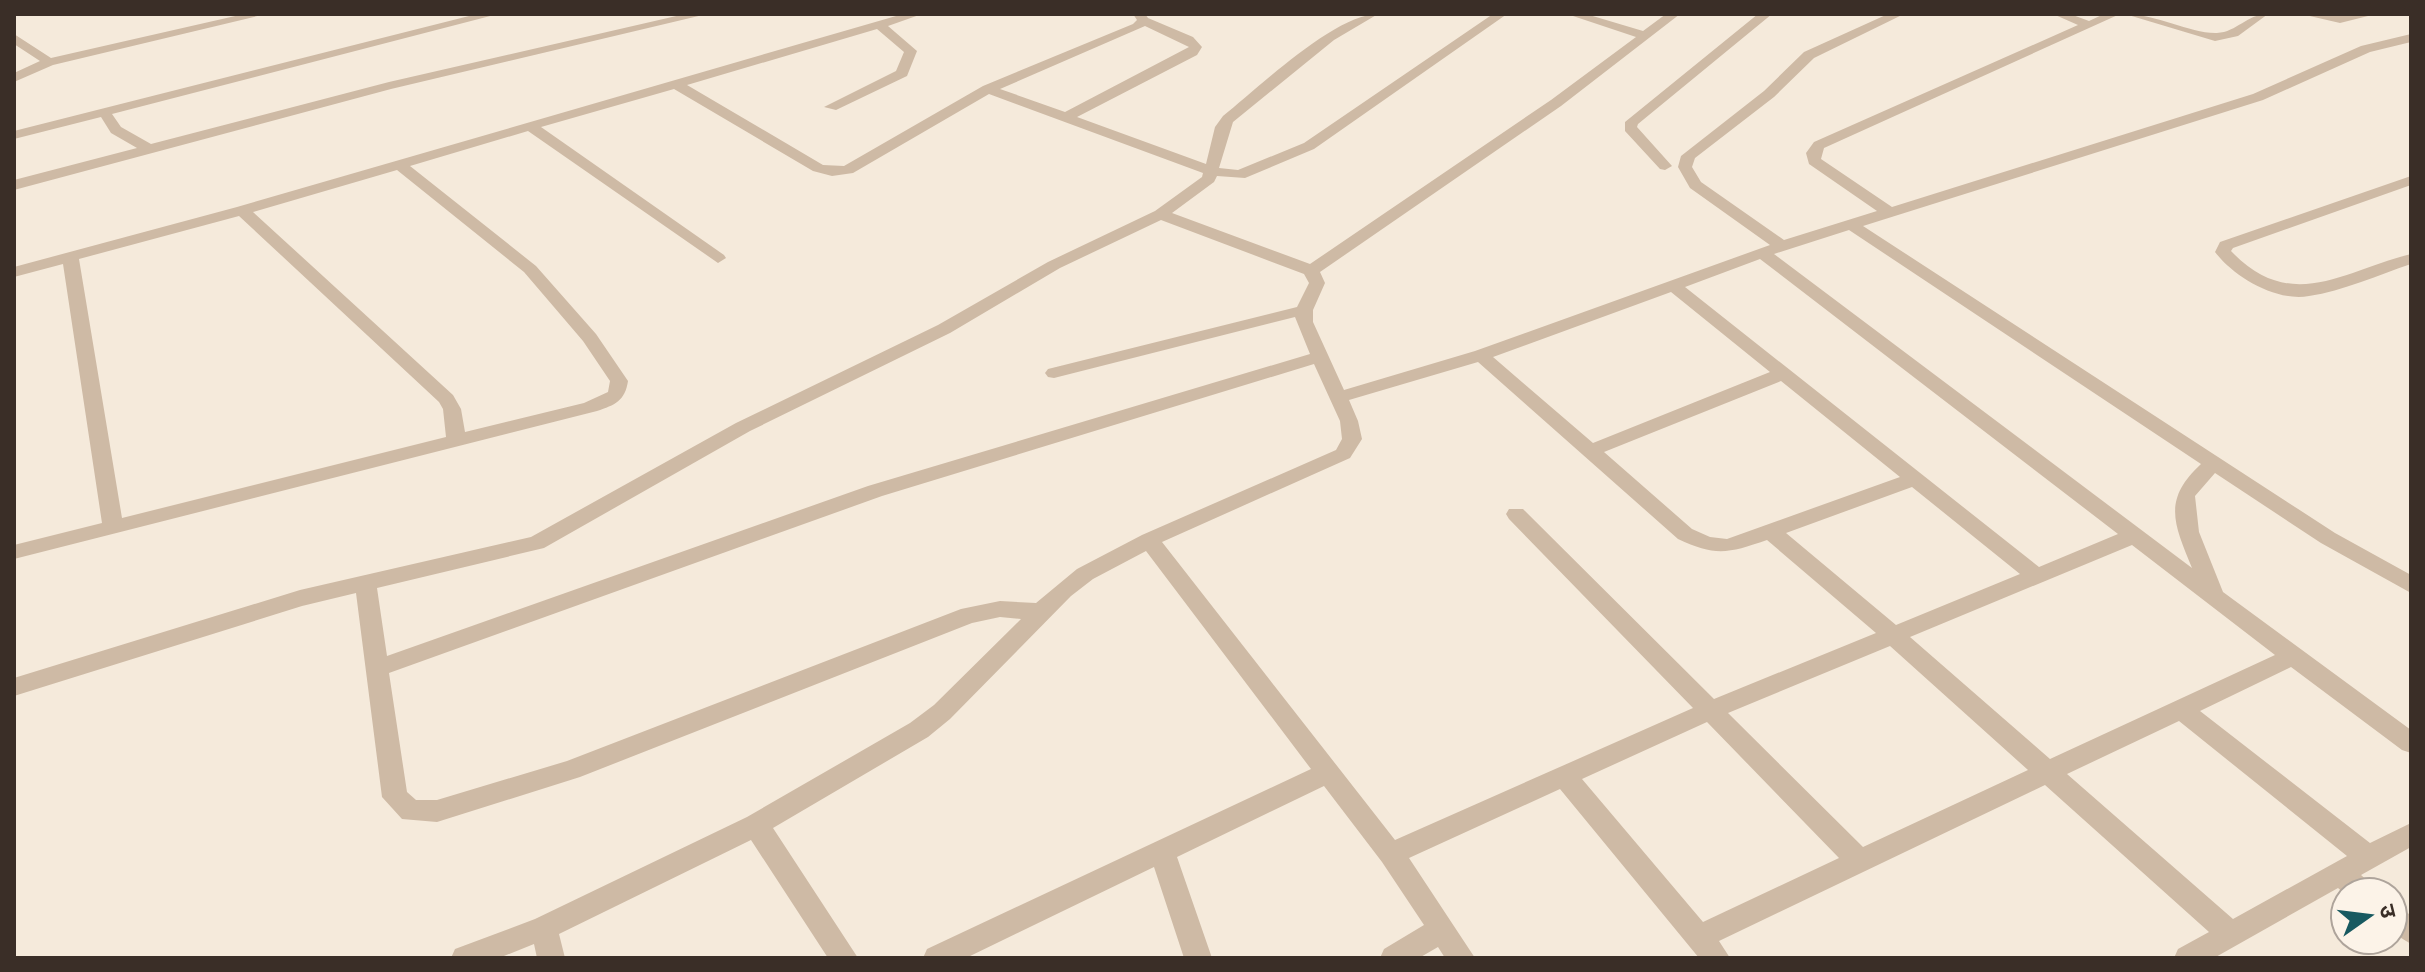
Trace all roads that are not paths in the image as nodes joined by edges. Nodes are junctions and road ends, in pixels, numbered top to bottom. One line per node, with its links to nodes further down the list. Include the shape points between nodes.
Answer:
1 (260, 14): 25 (street)
2 (433, 14): 19 (street)
3 (492, 14): 19 (street)
4 (701, 14): 34 (street, via 389,86)
5 (916, 14): 20 (street)
6 (1372, 14): 37 (street, via 1330,37 1228,119)
7 (1501, 14): 37 (street, via 1296,153 1240,175)
8 (1573, 14): 22 (street)
9 (1674, 14): 22 (street)
10 (1766, 14): 36 (street, via 1632,122 1630,128)
11 (1898, 14): 44 (street, via 1809,55 1769,94 1688,156 1685,167 1695,185)
12 (2059, 14): 21 (street)
13 (2114, 14): 21 (street)
14 (2131, 14): 15 (street, via 2215,37 2234,33)
15 (2262, 14)
16 (2307, 14): 17 (street, via 2340,19)
17 (2370, 14)
18 (1142, 18): 28 (street); 31 (street, via 1196,47)
19 (450, 24): 30 (street)
20 (879, 25): 27 (street); 29 (street, via 911,51 902,73)
21 (2089, 25): 41 (street, via 1819,145 1814,161)
22 (1643, 35): 48 (street, via 1556,103)
23 (14, 38): 25 (street)
24 (2411, 38): 41 (street, via 2366,49 2258,97)
25 (49, 62): 26 (street)
26 (14, 78)
27 (676, 84): 28 (street, via 832,172 861,164); 32 (street)
28 (988, 89): 31 (street)
29 (831, 107)
30 (104, 112): 33 (street); 34 (street, via 116,130)
31 (1064, 118): 37 (street)
32 (530, 126): 35 (street); 46 (street)
33 (14, 135)
34 (149, 149): 39 (street)
35 (399, 164): 40 (street); 57 (street, via 530,269 590,338 619,381 617,394 606,402)
36 (1665, 166)
37 (1212, 171): 42 (street, via 1209,179)
38 (2411, 180): 47 (street, via 2226,245 2223,252 2231,262 2292,292)
39 (14, 185)
40 (242, 210): 45 (street); 57 (street, via 446,399)
41 (1889, 212): 43 (street)
42 (1160, 214): 48 (street); 68 (street, via 1054,265 944,329 743,427 537,543)
43 (1850, 224): 44 (street); 59 (street)
44 (1772, 249): 50 (street); 64 (street)
45 (70, 256): 49 (street); 62 (street)
46 (718, 258)
47 (2411, 259)
48 (1311, 271): 51 (street, via 1317,283)
49 (14, 272)
50 (1673, 285): 52 (street); 55 (street)
51 (1304, 310): 53 (street); 54 (street)
52 (1481, 355): 56 (street); 58 (street)
53 (1320, 357): 56 (street); 74 (street, via 897,484)
54 (1054, 373)
55 (1783, 373): 58 (street); 60 (street)
56 (1339, 397): 65 (street, via 1352,439 1343,454)
57 (456, 439): 62 (street)
58 (1590, 451): 63 (street, via 1685,534 1706,544 1728,546)
59 (2213, 463): 69 (street); 70 (street, via 2183,500)
60 (1914, 479): 63 (street); 67 (street)
61 (1516, 514): 77 (street)
62 (113, 527): 66 (street)
63 (1772, 532): 72 (street)
64 (2134, 536): 67 (street); 70 (street)
65 (1149, 540): 71 (street, via 1085,574); 80 (street)
66 (14, 552)
67 (2036, 576): 72 (street)
68 (365, 583): 74 (street); 75 (street, via 300,598)
69 (2411, 585)
70 (2215, 598): 73 (street)
71 (1041, 612): 74 (street, via 1000,609 969,615 599,760 437,811 411,811 395,797); 82 (street, via 919,730)
72 (1893, 635): 77 (street); 79 (street)
73 (2293, 656): 76 (street); 78 (street)
74 (377, 668)
75 (14, 687)
76 (2181, 709): 79 (street); 86 (street)
77 (1711, 710): 81 (street); 87 (street)
78 (2411, 743)
79 (2047, 771): 87 (street); 92 (street)
80 (1329, 772): 84 (street); 85 (street)
81 (1564, 776): 85 (street); 93 (street)
82 (756, 825): 90 (street); 96 (street)
83 (2411, 834): 86 (street)
84 (1162, 851): 97 (street); 98 (street)
85 (1391, 854): 91 (street)
86 (2368, 857): 88 (street)
87 (1859, 861): 93 (street)
88 (2338, 873): 89 (street); 92 (street)
89 (2342, 876)
90 (544, 928): 94 (street); 95 (street)
91 (1442, 929): 99 (street); 100 (street)
92 (2231, 934): 102 (street)
93 (1699, 937): 101 (street)
94 (465, 958)
95 (551, 958)
96 (844, 958)
97 (937, 958)
98 (1198, 958)
99 (1394, 958)
100 (1461, 958)
101 (1716, 958)
102 (2188, 958)

